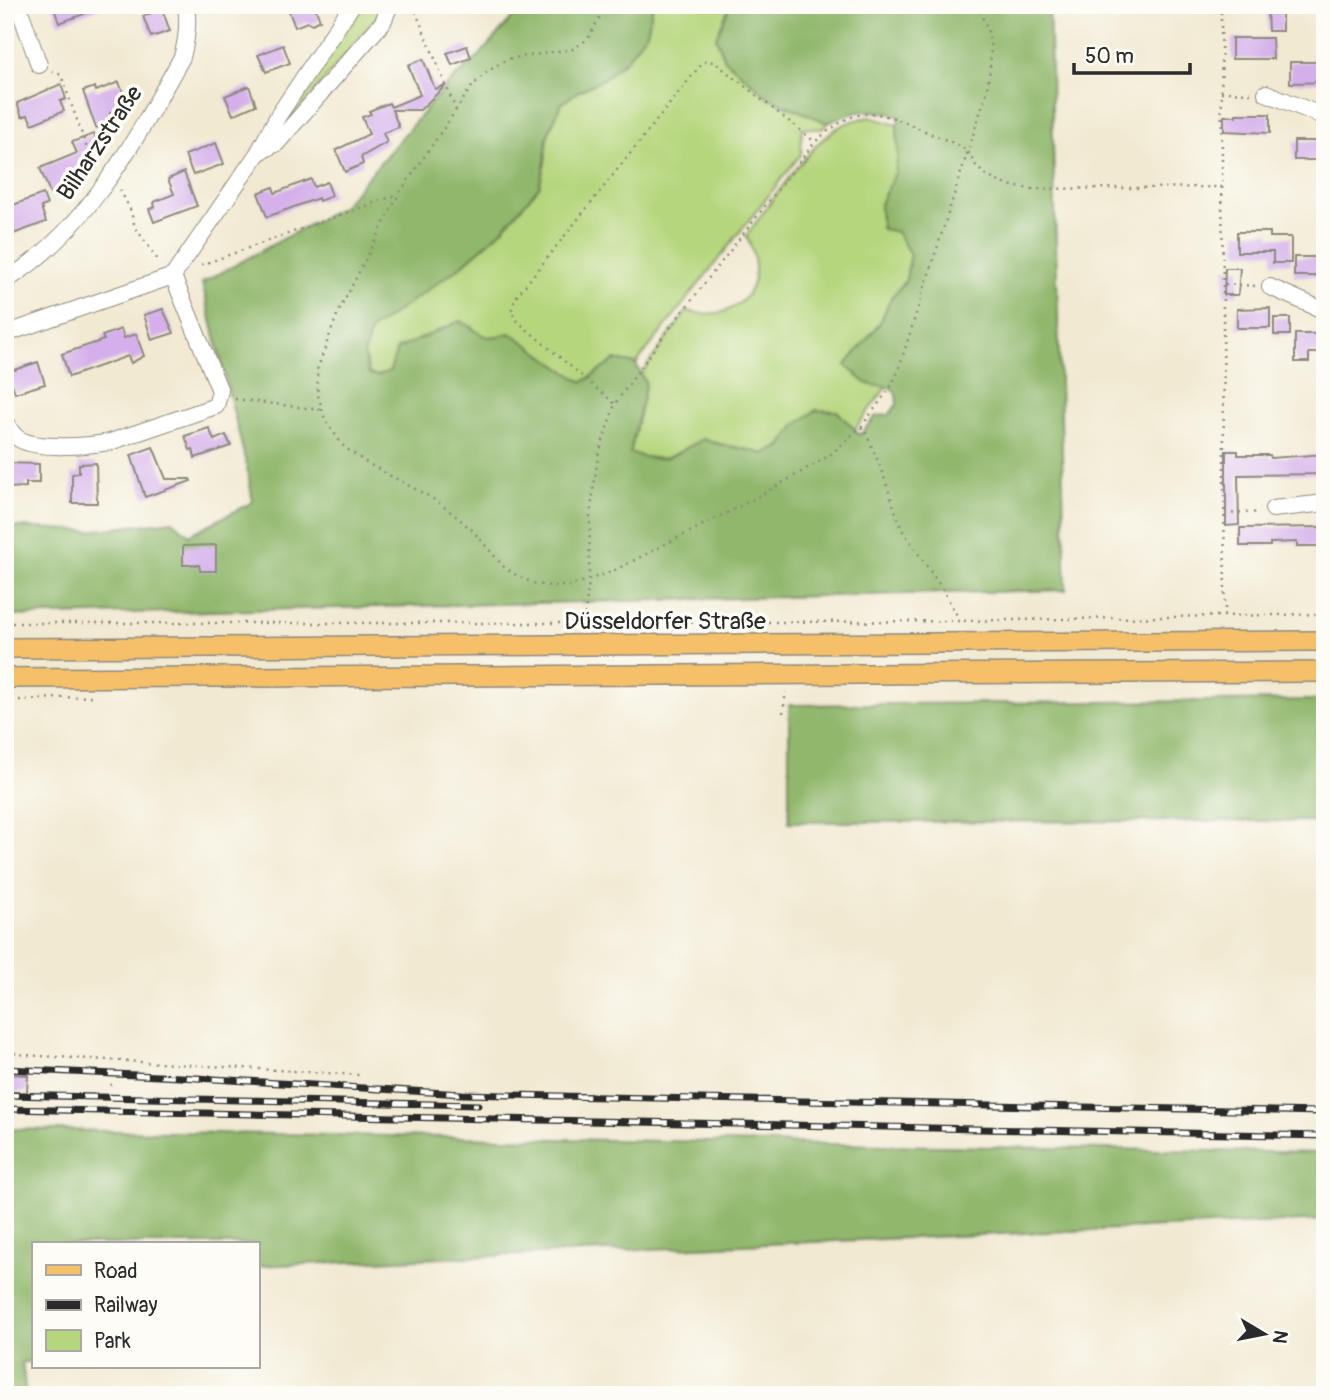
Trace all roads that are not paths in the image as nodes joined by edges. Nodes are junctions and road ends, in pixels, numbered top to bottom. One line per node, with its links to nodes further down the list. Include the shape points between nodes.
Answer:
1 (19, 5): 5 (street)
2 (186, 5): 10 (street, Bilharzstraße, via 187,39 182,57 112,174 76,220)
3 (352, 5): 8 (street)
4 (390, 5): 8 (street, via 383,22 277,143)
5 (39, 65)
6 (1266, 93): 7 (street)
7 (1325, 117)
8 (258, 153): 9 (street)
9 (173, 276): 13 (street); 14 (street, via 220,391 216,406 95,445 33,445 13,434)
10 (5, 281)
11 (1270, 287): 12 (street)
12 (1325, 310)
13 (5, 334)
14 (5, 421)
15 (1325, 503): 16 (street)
16 (1273, 509)
17 (1325, 640): 18 (main road, Düsseldorfer Straße)
18 (5, 648)
19 (1325, 672): 20 (main road)
20 (5, 678)

